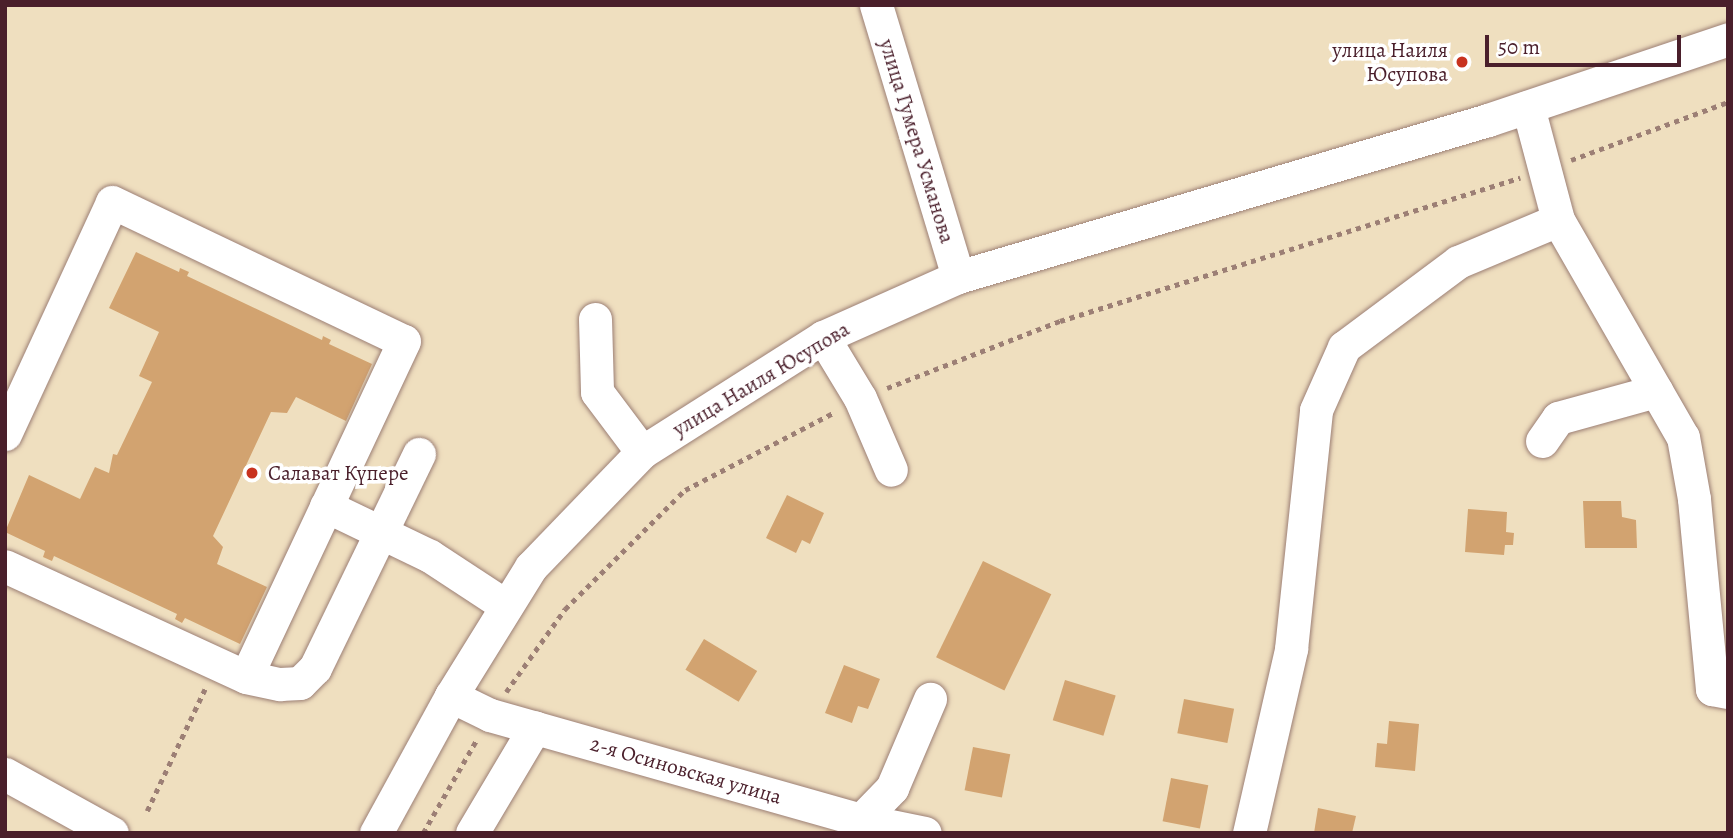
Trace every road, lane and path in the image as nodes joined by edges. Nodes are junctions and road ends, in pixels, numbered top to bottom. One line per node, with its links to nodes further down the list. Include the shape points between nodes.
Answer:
1 (876, 5): 7 (street, улица Гумера Усманова)
2 (1728, 39): 4 (street, улица Наиля Юсупова)
3 (1728, 102): 5 (path)
4 (1528, 107): 5 (street); 7 (street, улица Наиля Юсупова)
5 (1544, 170): 6 (street); 11 (path, via 1060,321)
6 (1558, 220): 10 (street); 35 (street, via 1458,262 1344,347 1316,410 1291,649)
7 (958, 277): 9 (street, улица Наиля Юсупова)
8 (595, 319): 14 (street, via 597,392)
9 (823, 337): 11 (street); 14 (street, улица Наиля Юсупова)
10 (1657, 391): 13 (street, via 1558,418); 22 (street, via 1683,437 1694,499 1712,689)
11 (860, 398): 16 (street); 25 (path, via 685,491 565,609)
12 (5, 434): 17 (street, via 112,202 404,341)
13 (1542, 442)
14 (642, 452): 20 (street, улица Наиля Юсупова, via 531,567)
15 (419, 454): 18 (street)
16 (891, 470)
17 (326, 506): 18 (street); 21 (street)
18 (383, 533): 20 (street, via 430,556); 21 (street, via 315,668 300,683 280,684)
19 (5, 566): 21 (street)
20 (506, 607): 23 (street, улица Наиля Юсупова)
21 (231, 670): 28 (path)
22 (1728, 692)
23 (451, 696): 25 (street, 2-я Осиновская улица); 31 (street, улица Наиля Юсупова)
24 (930, 699): 29 (street, via 891,788)
25 (490, 715): 26 (street, 2-я Осиновская улица); 32 (path)
26 (535, 727): 29 (street, 2-я Осиновская улица); 33 (street)
27 (5, 774): 30 (street)
28 (147, 811)
29 (859, 826): 34 (street, 2-я Осиновская улица)
30 (112, 833)
31 (376, 833)
32 (422, 833)
33 (472, 833)
34 (925, 833)
35 (1249, 833)

